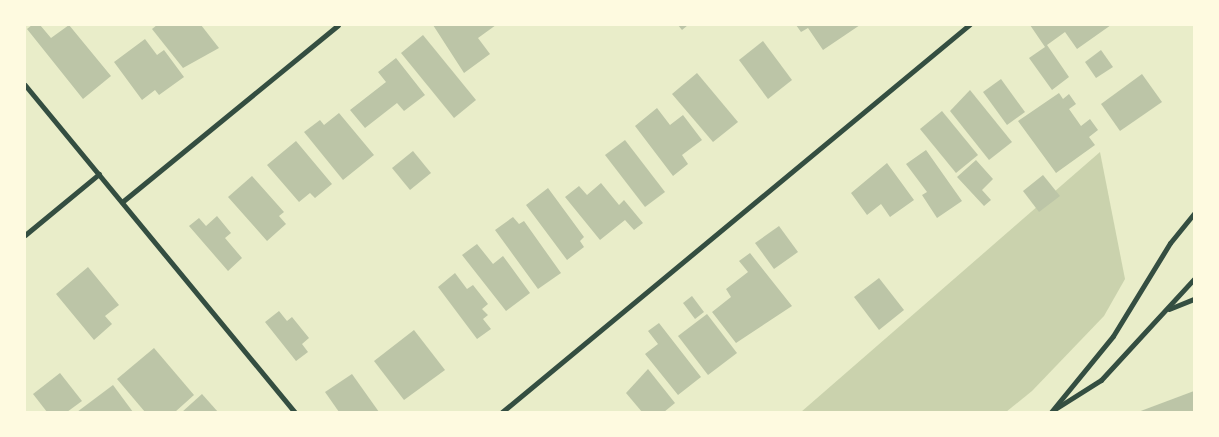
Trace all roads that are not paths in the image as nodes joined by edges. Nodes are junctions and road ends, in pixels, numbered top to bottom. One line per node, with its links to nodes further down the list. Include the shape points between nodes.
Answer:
1 (338, 25): 5 (street)
2 (969, 25): 12 (street)
3 (25, 85): 4 (street)
4 (99, 174): 5 (street); 7 (street)
5 (122, 202): 11 (street)
6 (1194, 213): 10 (street, via 1170,243 1113,336 1051,412 1101,380)
7 (25, 234)
8 (1194, 279): 10 (street)
9 (1194, 299): 10 (street)
10 (1167, 310)
11 (295, 412)
12 (502, 412)

